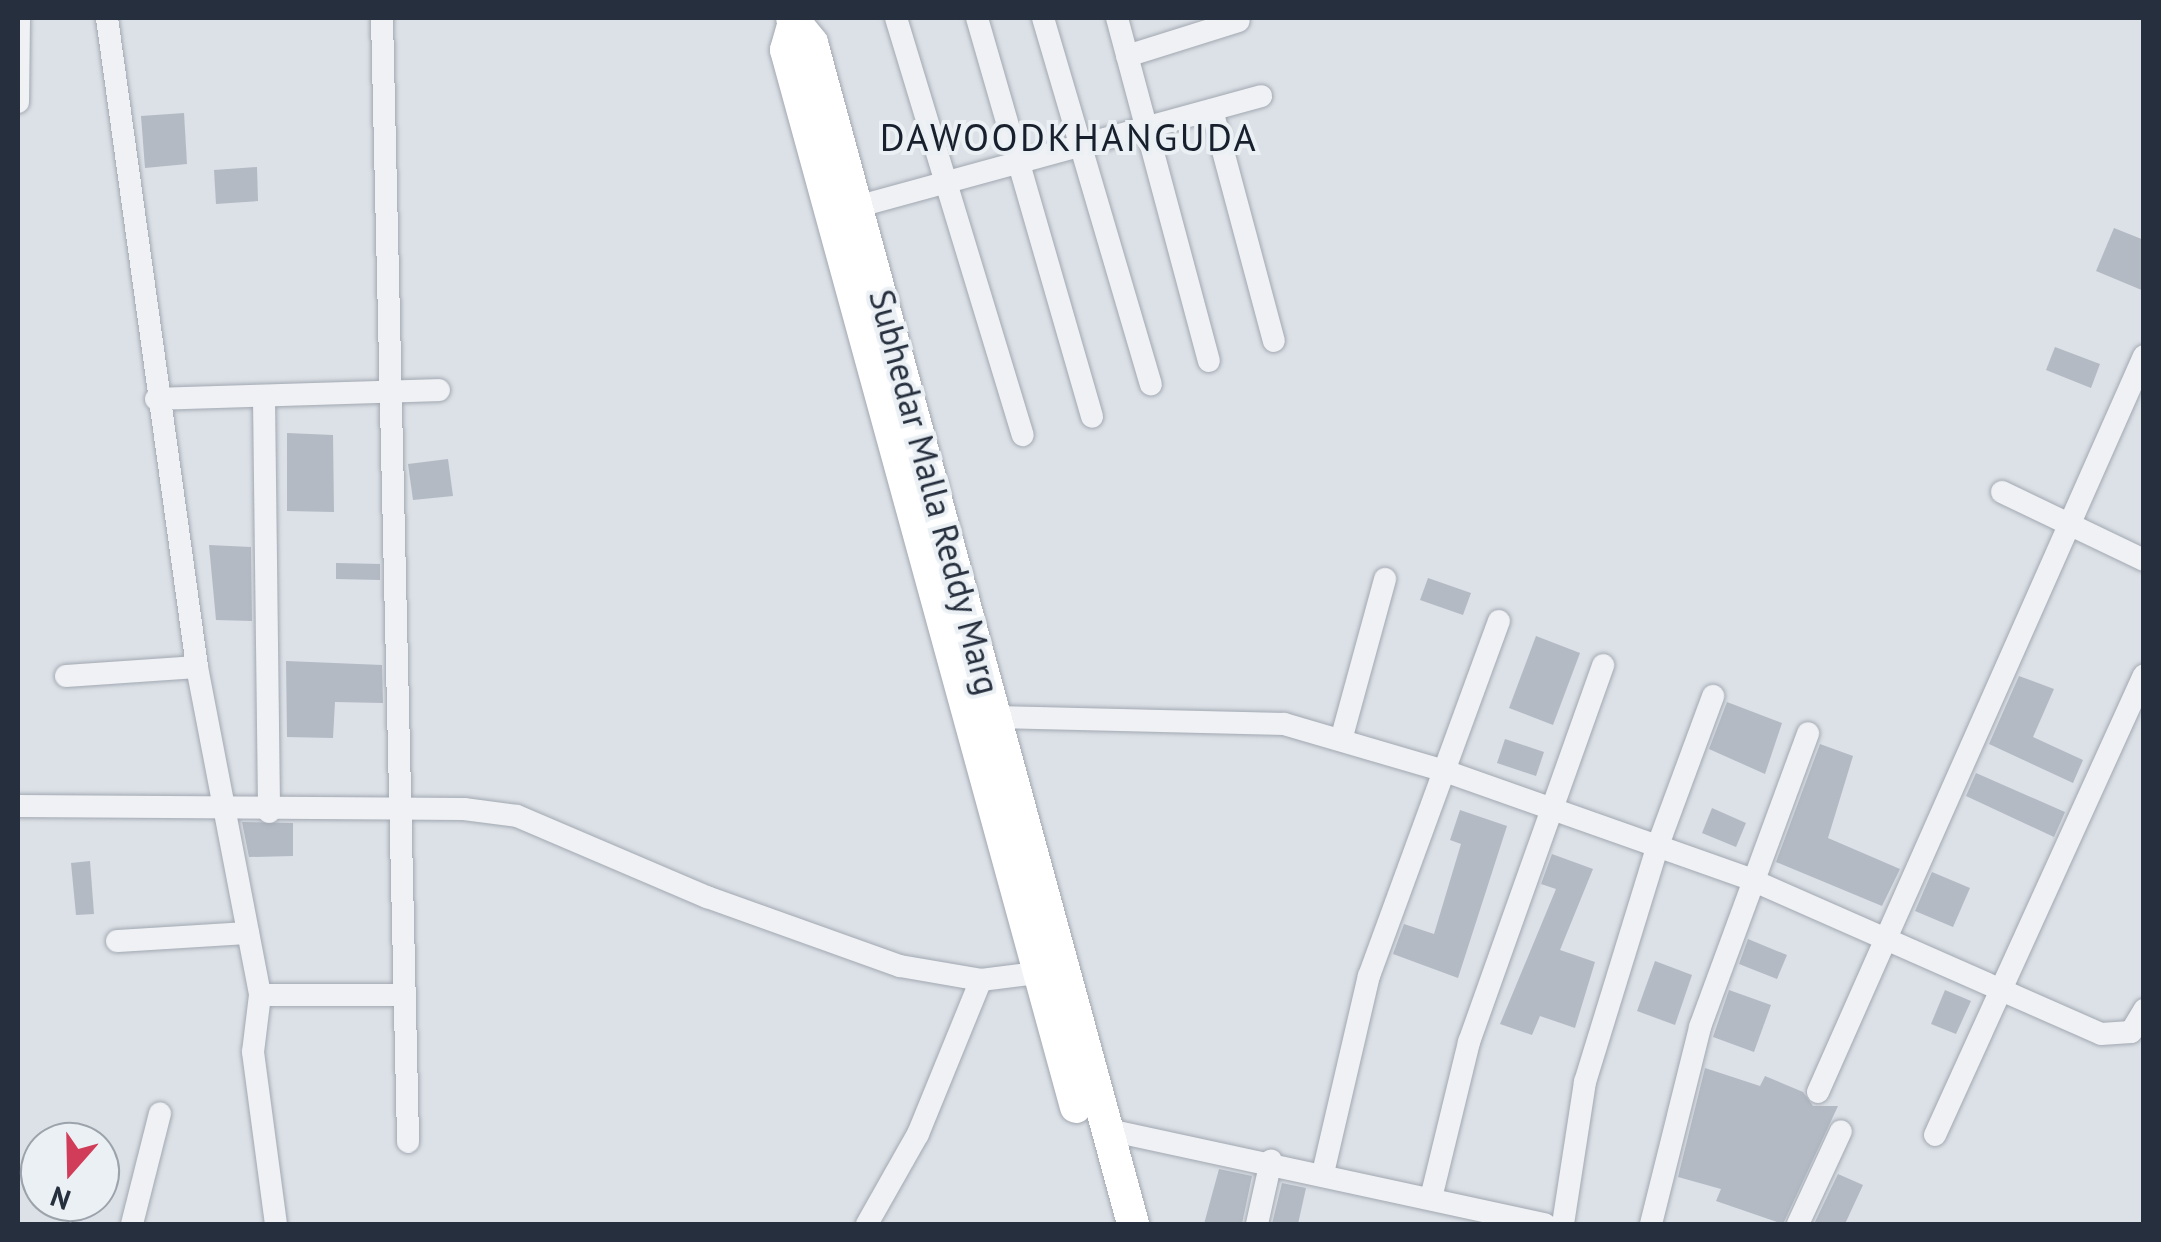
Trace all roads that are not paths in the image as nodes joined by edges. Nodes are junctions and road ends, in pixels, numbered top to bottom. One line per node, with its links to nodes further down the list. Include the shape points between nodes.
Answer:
1 (19, 18): 12 (street)
2 (107, 18): 26 (street)
3 (382, 18): 24 (street)
4 (896, 18): 17 (street)
5 (977, 18): 16 (street)
6 (1043, 18): 15 (street)
7 (1118, 18): 10 (street)
8 (793, 20): 18 (main road, Subhedar Malla Reddy Marg, via 812,43); 53 (main road, Subhedar Malla Reddy Marg, via 786,50)
9 (1239, 21): 10 (street)
10 (1127, 56): 14 (street)
11 (1261, 96): 13 (street)
12 (18, 102)
13 (1212, 110): 14 (street); 19 (street)
14 (1146, 130): 15 (street); 21 (street)
15 (1082, 146): 16 (street); 22 (street)
16 (1019, 163): 17 (street); 27 (street)
17 (950, 183): 18 (street); 28 (street)
18 (856, 208): 39 (main road, Subhedar Malla Reddy Marg)
19 (1274, 341)
20 (2144, 356): 30 (street)
21 (1208, 361)
22 (1151, 384)
23 (439, 390): 24 (street)
24 (390, 392): 25 (street); 45 (street)
25 (264, 398): 26 (street); 47 (street)
26 (156, 400): 35 (street)
27 (1092, 418)
28 (1023, 435)
29 (2002, 492): 30 (street)
30 (2066, 524): 31 (street); 51 (street)
31 (2144, 560)
32 (1385, 579): 41 (street)
33 (1499, 621): 42 (street)
34 (1602, 664): 44 (street)
35 (197, 667): 37 (street); 46 (street)
36 (2144, 675): 55 (street)
37 (66, 676)
38 (1712, 696): 48 (street)
39 (997, 717): 41 (street, via 1284,724); 53 (main road, Subhedar Malla Reddy Marg)
40 (1808, 733): 49 (street)
41 (1341, 740): 42 (street)
42 (1445, 771): 44 (street); 66 (street, via 1370,976)
43 (18, 806): 46 (street)
44 (1552, 807): 48 (street); 67 (street, via 1469,1042)
45 (400, 810): 47 (street); 54 (street, via 518,816 708,897 900,966); 57 (street)
46 (226, 812): 47 (street); 50 (street)
47 (269, 812)
48 (1658, 845): 49 (street); 76 (street, via 1585,1082)
49 (1752, 880): 51 (street); 77 (street, via 1700,1028)
50 (248, 933): 52 (street); 56 (street)
51 (1886, 940): 55 (street); 59 (street)
52 (117, 941)
53 (1050, 971): 54 (street); 61 (main road); 72 (main road)
54 (981, 980): 71 (street, via 918,1134)
55 (2000, 989): 58 (street, via 2112,1037 2131,1032); 63 (street)
56 (260, 995): 57 (street); 70 (street, via 252,1052)
57 (404, 995): 64 (street)
58 (2144, 1010)
59 (1818, 1092)
60 (160, 1113): 69 (street)
61 (1104, 1129): 65 (street); 73 (main road)
62 (1841, 1131): 78 (street)
63 (1934, 1134)
64 (408, 1142)
65 (1271, 1161): 66 (street); 74 (street)
66 (1323, 1173): 67 (street)
67 (1431, 1198): 68 (street)
68 (1486, 1218): 75 (street)
69 (132, 1224)
70 (276, 1224)
71 (867, 1224)
72 (1109, 1224)
73 (1133, 1224)
74 (1256, 1224)
75 (1545, 1224)
76 (1563, 1224)
77 (1650, 1224)
78 (1798, 1224)

